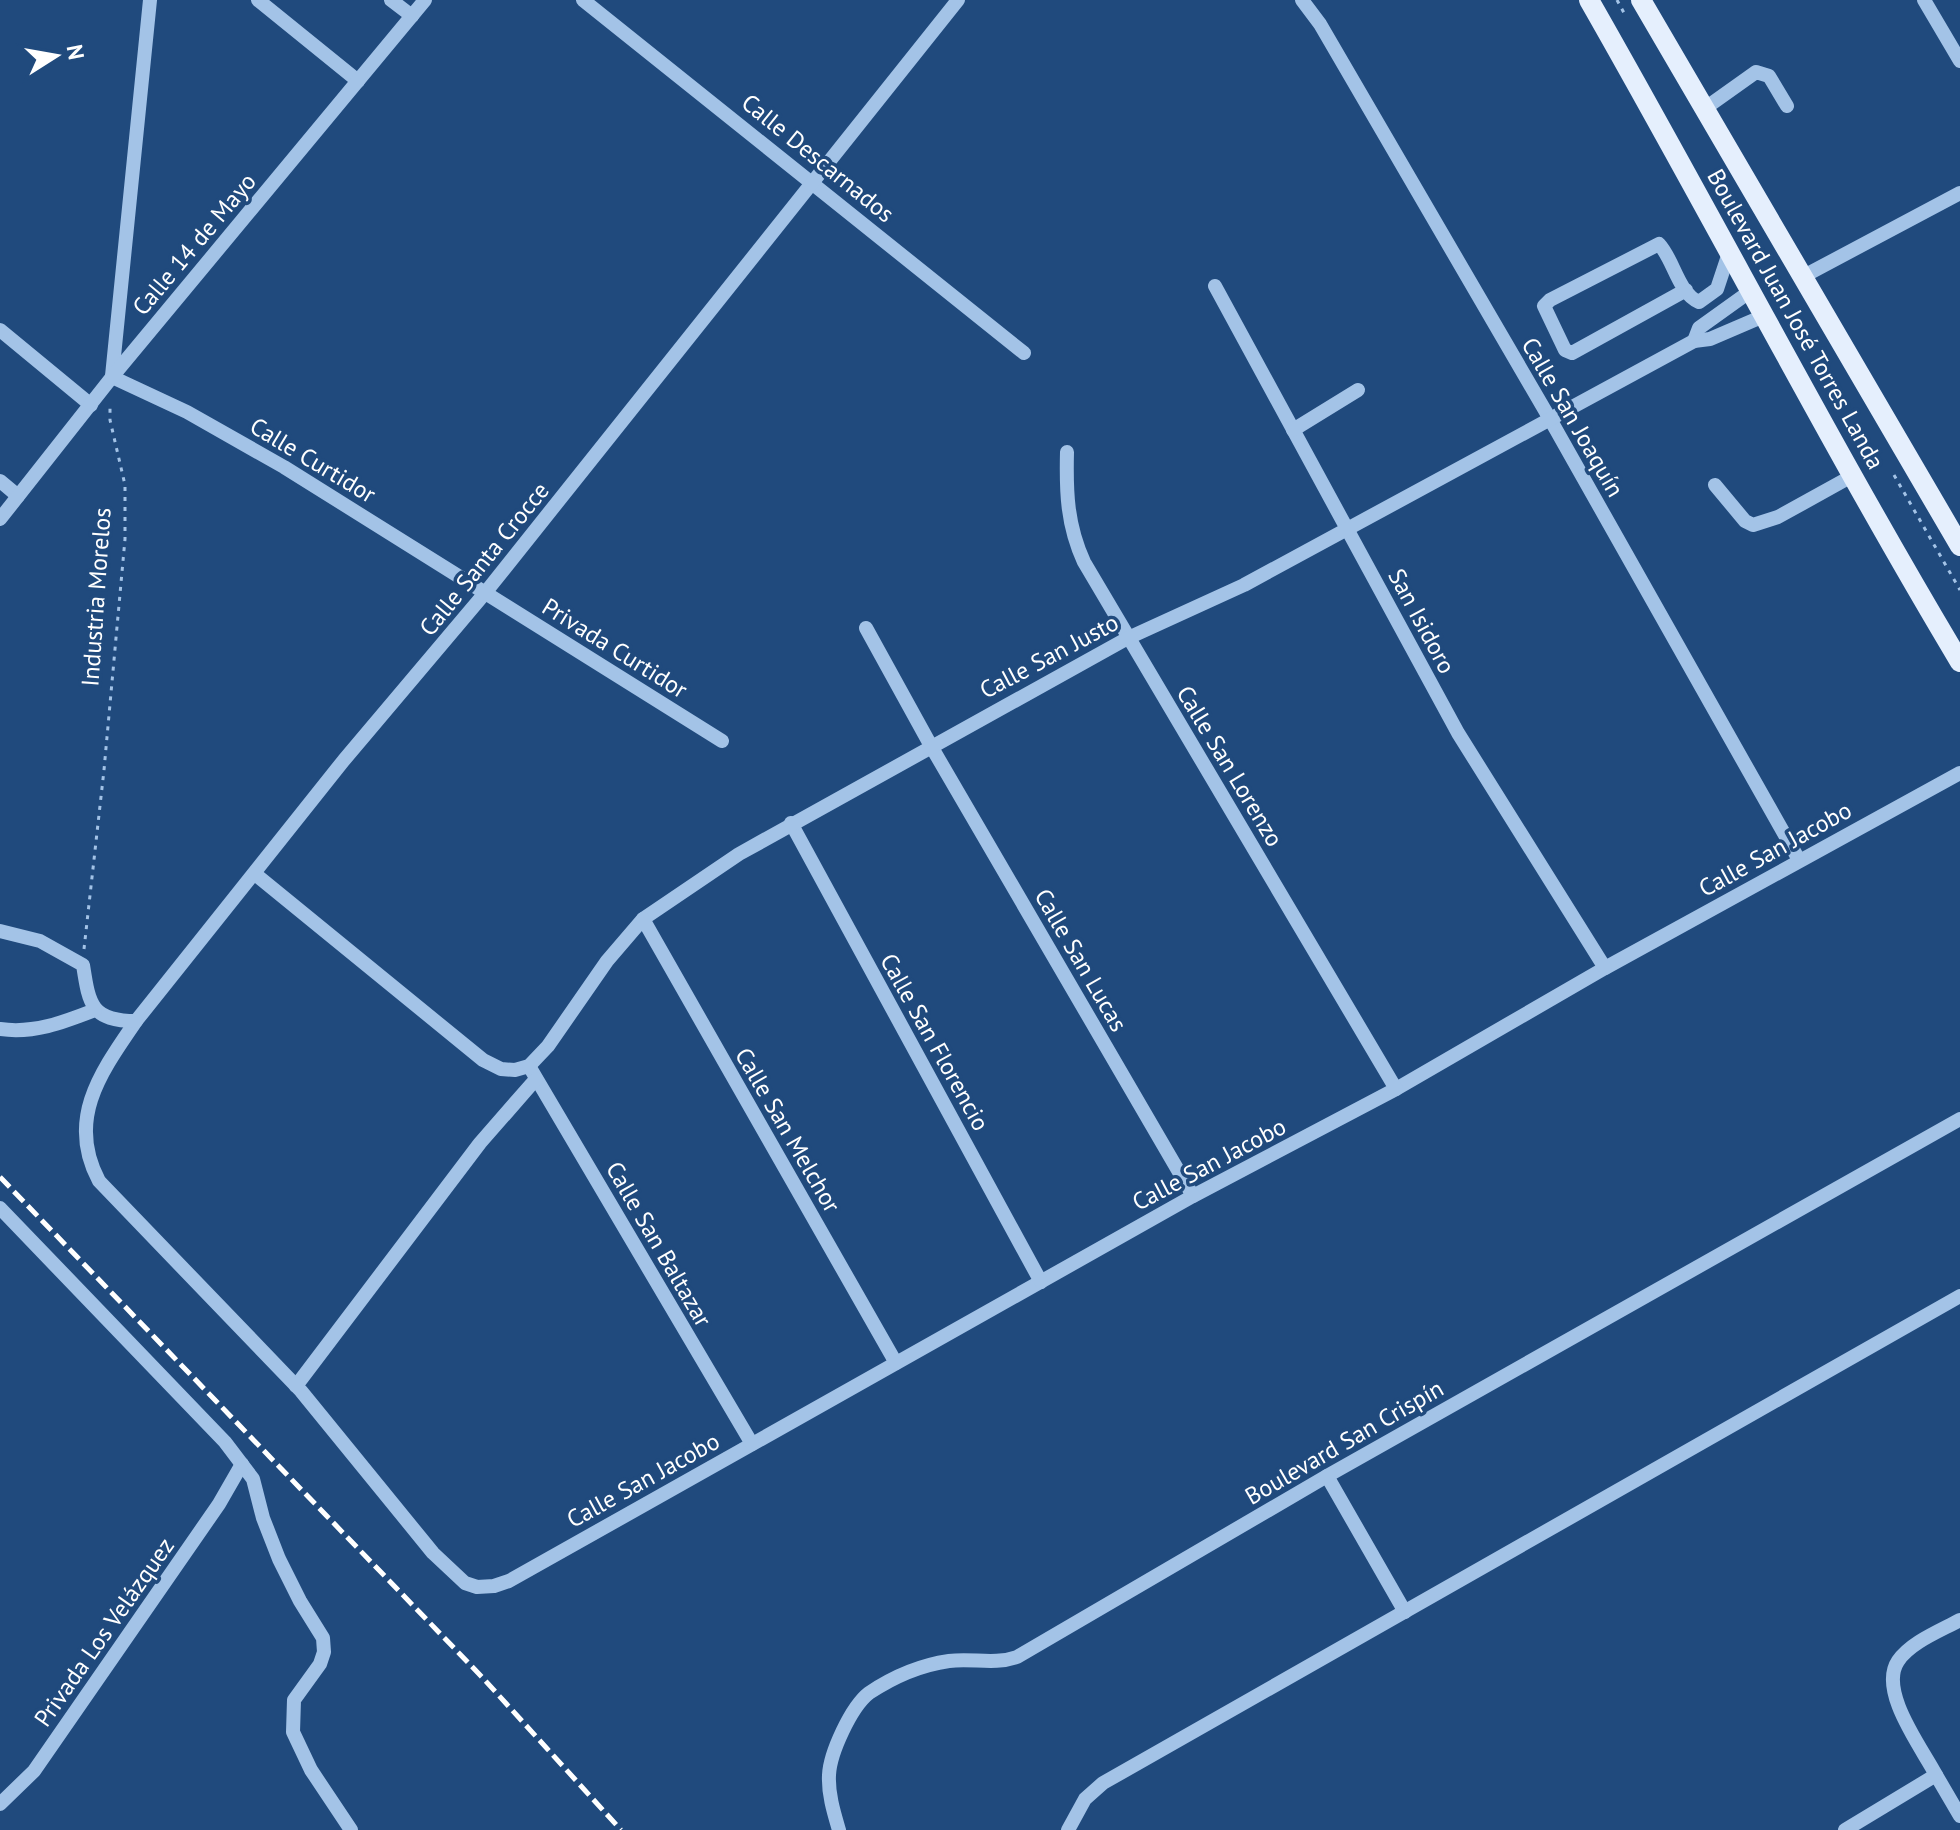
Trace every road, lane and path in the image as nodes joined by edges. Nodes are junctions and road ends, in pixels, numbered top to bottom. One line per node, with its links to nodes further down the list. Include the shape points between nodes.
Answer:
1 (150, 0): 27 (street)
2 (258, 0): 13 (street)
3 (391, 0): 11 (street)
4 (425, 0): 11 (street, Calle 14 de Mayo)
5 (583, 0): 16 (street, Calle Descarnados)
6 (958, 0): 16 (street, Calle Santa Crocce)
7 (1302, 0): 30 (street, Calle San Joaquín)
8 (1589, 0): 18 (main road, Boulevard Juan José Torres Landa)
9 (1641, 0): 15 (main road, Boulevard Juan José Torres Landa)
10 (1924, 0): 12 (street)
11 (412, 16): 13 (street, Calle 14 de Mayo)
12 (1960, 61)
13 (358, 81): 27 (street, Calle 14 de Mayo)
14 (1787, 106): 15 (street, via 1769,76 1756,72)
15 (1704, 109): 19 (main road, Boulevard Juan José Torres Landa)
16 (814, 183): 26 (street, Calle Descarnados); 40 (street, Calle Santa Crocce)
17 (1960, 193): 19 (street)
18 (1730, 250): 21 (street, via 1717,289 1707,299 1699,302); 22 (main road, Boulevard Juan José Torres Landa)
19 (1802, 277): 23 (path); 39 (main road, Boulevard Juan José Torres Landa)
20 (1215, 286): 31 (street, San Isidoro)
21 (1686, 290): 21 (street, via 1572,353 1565,350 1544,306 1659,244)
22 (1752, 290): 23 (main road, Boulevard Juan José Torres Landa); 25 (street, Calle San Justo, via 1699,328)
23 (1766, 315): 25 (street, Calle San Justo); 33 (main road, Boulevard Juan José Torres Landa)
24 (0, 330): 29 (street)
25 (1694, 341): 30 (street, Calle San Justo)
26 (1024, 353)
27 (112, 377): 29 (street, Calle 14 de Mayo); 40 (street, Calle Curtidor, via 284,467); 52 (path, Industria Morelos, via 110,420 125,485 125,539)
28 (1358, 390): 31 (street)
29 (91, 405): 36 (street, Calle 14 de Mayo)
30 (1550, 419): 38 (street, Calle San Justo); 48 (street, Calle San Joaquín)
31 (1293, 430): 38 (street, San Isidoro)
32 (1067, 452): 42 (street, Calle San Lorenzo, via 1067,510 1075,543)
33 (1852, 476): 35 (street, via 1753,525); 43 (main road, Boulevard Juan José Torres Landa)
34 (0, 481): 36 (street)
35 (1715, 485)
36 (18, 496): 37 (street, Calle 14 de Mayo)
37 (0, 519)
38 (1347, 528): 42 (street, Calle San Justo, via 1244,585); 53 (street, San Isidoro, via 1458,733)
39 (1960, 546)
40 (485, 593): 44 (street, Privada Curtidor); 49 (street, Calle Santa Crocce)
41 (866, 628): 45 (street, Calle San Lucas)
42 (1128, 638): 45 (street, Calle San Justo); 58 (street, Calle San Lorenzo)
43 (1960, 662)
44 (722, 741)
45 (931, 746): 47 (street, Calle San Justo); 60 (street, Calle San Lucas)
46 (1960, 773): 48 (street, Calle San Jacobo)
47 (791, 823): 50 (street, Calle San Justo); 62 (street, Calle San Florencio)
48 (1799, 860): 53 (street, Calle San Jacobo)
49 (255, 874): 55 (street, Calle Santa Crocce); 57 (street, via 483,1060 501,1069)
50 (643, 919): 57 (street, Calle San Justo, via 607,961); 64 (street, Calle San Melchor)
51 (0, 931): 52 (street, via 40,941)
52 (83, 965): 54 (street)
53 (1605, 968): 58 (street, Calle San Jacobo)
54 (95, 1010): 55 (street, via 119,1021); 56 (street, via 33,1030)
55 (136, 1021): 65 (street, Calle Santa Crocce, via 89,1103 89,1162 99,1181)
56 (0, 1029)
57 (532, 1072): 65 (street, Calle San Justo); 66 (street, Calle San Baltazar)
58 (1396, 1089): 60 (street, Calle San Jacobo)
59 (1960, 1119): 68 (street, Boulevard San Crispín)
60 (1193, 1196): 62 (street, Calle San Jacobo)
61 (0, 1208): 67 (street)
62 (1041, 1282): 64 (street, Calle San Jacobo)
63 (1960, 1296): 69 (street)
64 (896, 1363): 66 (street, Calle San Jacobo)
65 (296, 1386): 66 (street, Calle San Jacobo, via 433,1553 465,1583 477,1587 509,1581)
66 (752, 1444)
67 (242, 1464): 72 (street, Privada Los Velázquez, via 34,1771); 74 (street, via 254,1483 279,1559 323,1638 320,1664 294,1700 293,1732)
68 (1327, 1476): 69 (street); 75 (street, Boulevard San Crispín, via 1017,1657 989,1663 951,1661 907,1672 867,1695 836,1743 829,1774)
69 (1405, 1612): 76 (street, via 1103,1783 1085,1799)
70 (1960, 1620): 71 (street, via 1925,1639 1899,1660 1893,1673 1895,1699)
71 (1936, 1775): 73 (street); 77 (street)
72 (0, 1804)
73 (1960, 1816)
74 (351, 1830)
75 (839, 1830)
76 (1068, 1830)
77 (1845, 1830)

